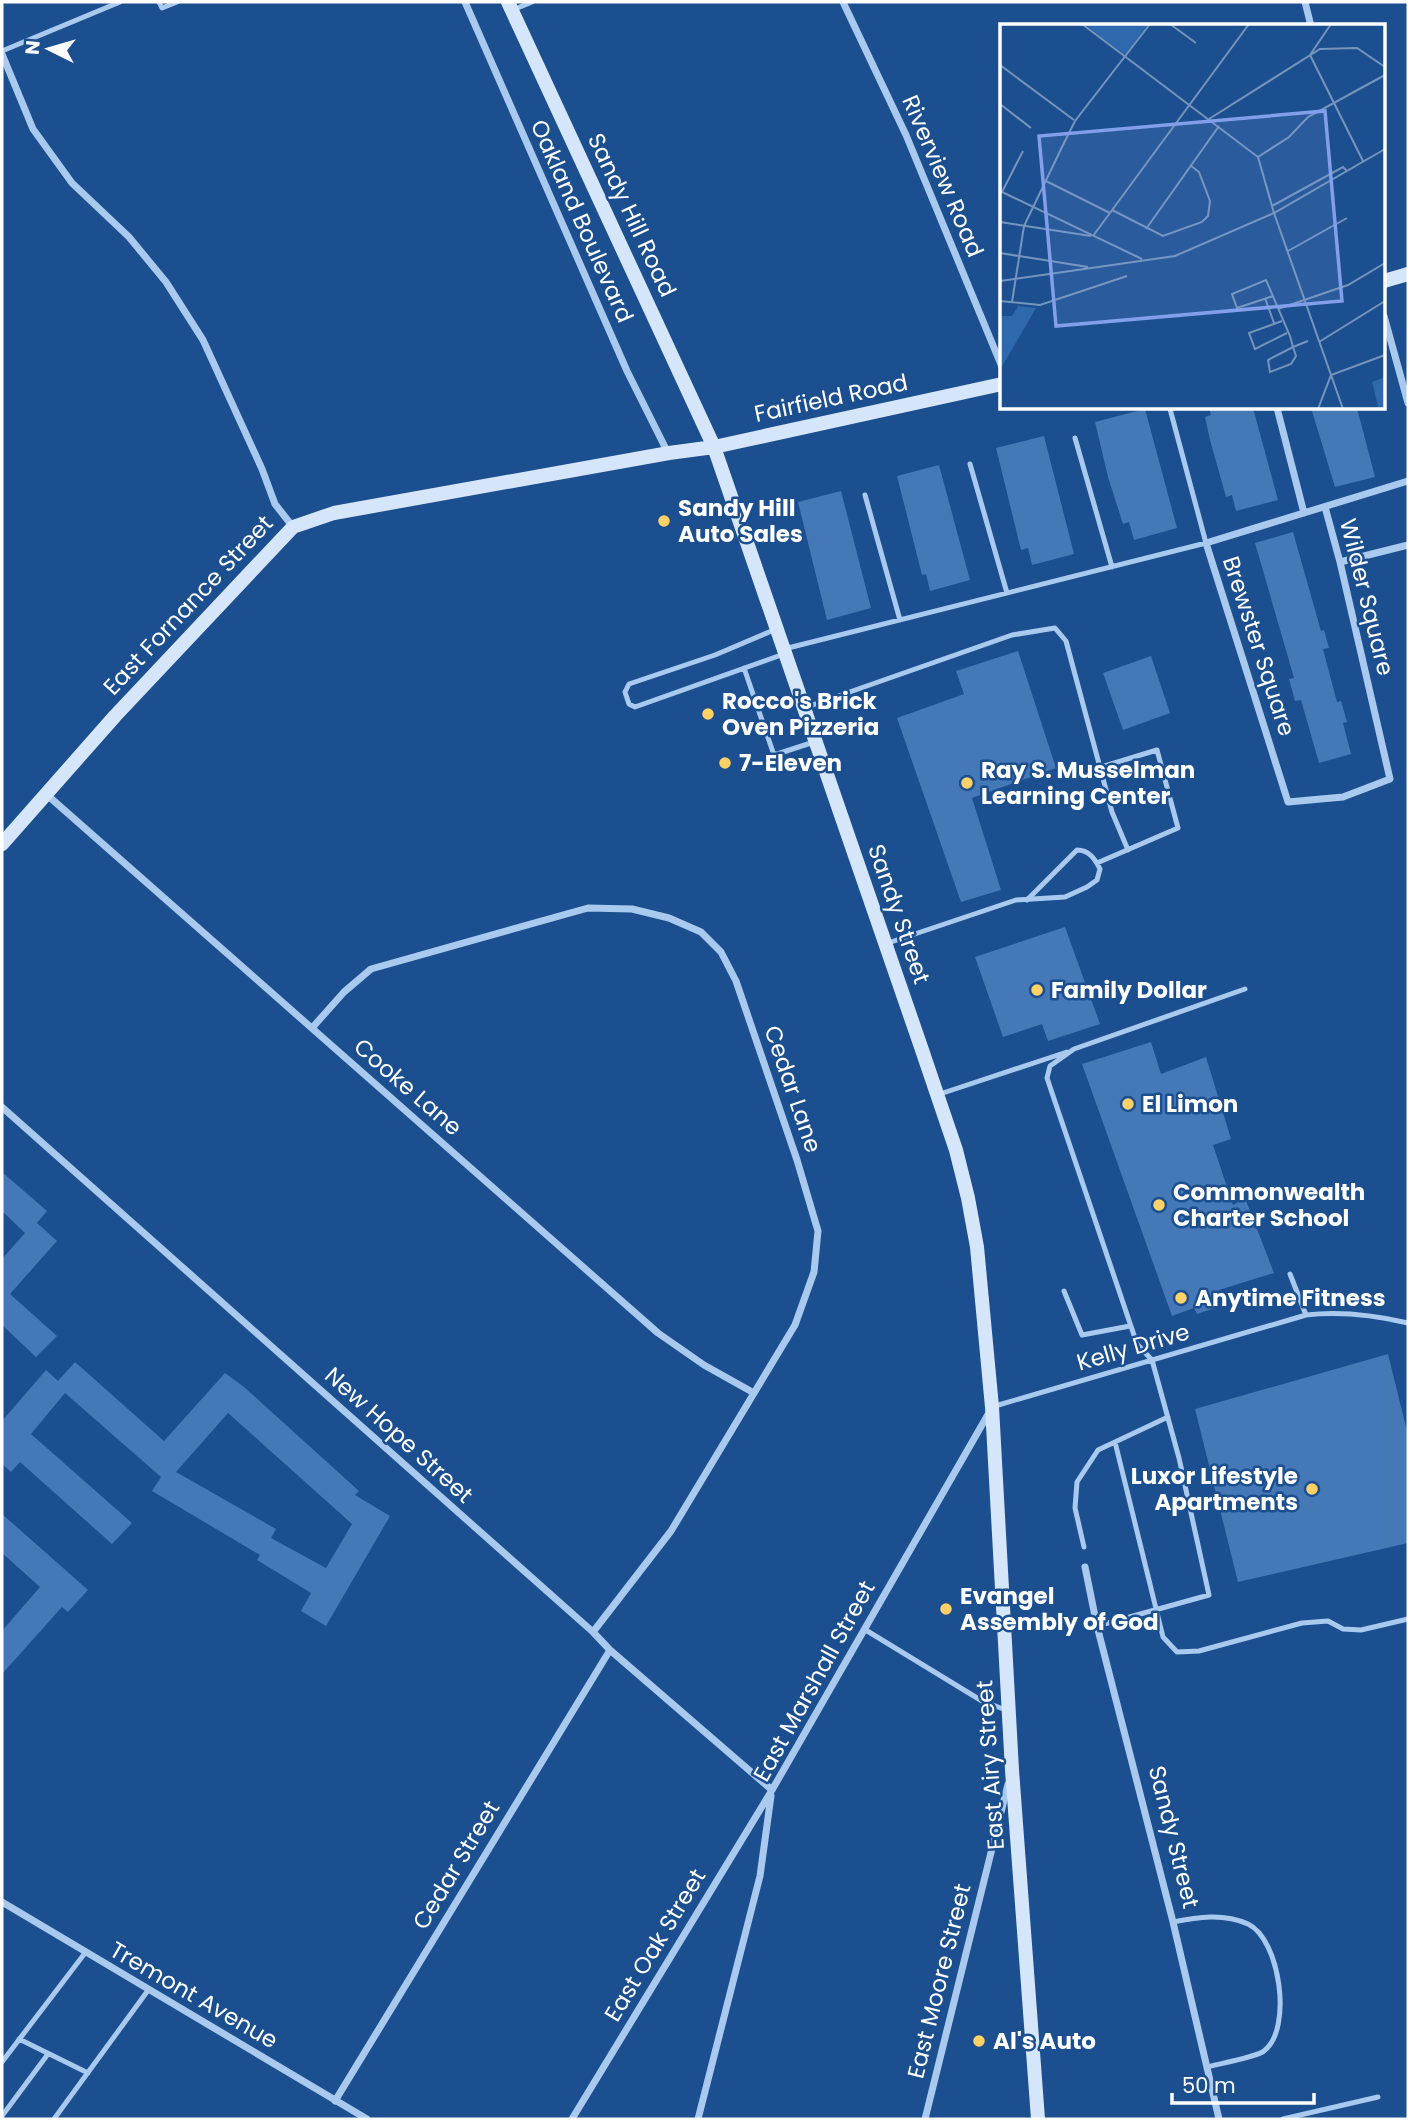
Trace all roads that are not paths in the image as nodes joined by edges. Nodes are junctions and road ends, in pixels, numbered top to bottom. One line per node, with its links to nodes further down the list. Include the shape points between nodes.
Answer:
1 (120, 2): 10 (lane)
2 (159, 2): 3 (lane, via 162,8)
3 (177, 2)
4 (465, 2): 21 (street, Oakland Boulevard, via 627,371)
5 (532, 2): 8 (lane)
6 (844, 2): 14 (street, Riverview Road, via 906,135)
7 (1305, 2): 9 (street)
8 (510, 6): 20 (main road, Sandy Hill Road)
9 (1310, 24)
10 (2, 52): 27 (street, via 33,129 72,183 129,237 166,282 203,340 275,504)
11 (1408, 274): 12 (main road)
12 (1386, 280)
13 (1386, 323): 16 (street)
14 (1000, 362)
15 (1000, 384): 20 (main road, Fairfield Road)
16 (1408, 404)
17 (1170, 410): 28 (lane)
18 (1278, 410): 26 (street)
19 (1075, 438): 31 (lane)
20 (714, 447): 21 (main road, Fairfield Road); 34 (main road, Sandy Street)
21 (668, 453): 27 (main road, East Fornance Street, via 334,513)
22 (970, 464): 32 (lane)
23 (1408, 481): 25 (street, Brewster Square)
24 (865, 495): 33 (lane)
25 (1325, 507): 26 (street, Brewster Square); 30 (street, Wilder Square)
26 (1304, 513): 28 (street, Brewster Square)
27 (293, 527): 41 (main road, East Fornance Street)
28 (1206, 543): 31 (lane); 40 (street, Brewster Square, via 1288,802 1343,797)
29 (1408, 545): 30 (street)
30 (1340, 562): 40 (street, Wilder Square)
31 (1112, 567): 32 (lane)
32 (1007, 593): 33 (lane)
33 (901, 620): 35 (lane)
34 (777, 629): 35 (main road, Sandy Street); 36 (lane, via 629,684 625,692 635,707)
35 (785, 651): 36 (lane); 37 (main road, Sandy Street)
36 (744, 668): 38 (lane, via 774,755)
37 (804, 708): 38 (main road, Sandy Street); 39 (lane, via 1012,635 1055,628 1066,641)
38 (816, 742): 46 (main road, Sandy Street)
39 (1101, 767): 43 (lane); 43 (lane, via 1157,750 1178,828)
40 (1390, 779)
41 (46, 794): 42 (main road, East Fornance Street); 48 (street, Cooke Lane)
42 (2, 844)
43 (1128, 850): 44 (lane)
44 (1097, 863): 45 (lane, via 1097,880 1087,887 1057,898); 45 (lane, via 1084,850 1077,850)
45 (1027, 900): 46 (lane)
46 (886, 944): 50 (main road, Sandy Street)
47 (1245, 989): 49 (lane)
48 (312, 1028): 58 (street, Cooke Lane, via 658,1333); 58 (street, Cedar Lane, via 371,969 588,908 632,909 701,932 721,952 736,981 818,1231 814,1272 795,1325)
49 (1074, 1049): 50 (lane); 56 (lane, via 1050,1066 1047,1078)
50 (937, 1095): 59 (main road, Sandy Street, via 956,1150 975,1235)
51 (2, 1107): 68 (street, New Hope Street)
52 (1290, 1273): 54 (lane)
53 (1064, 1291): 56 (lane, via 1082,1335)
54 (1306, 1315): 55 (lane, Kelly Drive, via 1350,1313); 57 (lane, Kelly Drive)
55 (1408, 1323)
56 (1130, 1326): 57 (lane, via 1137,1344)
57 (1152, 1360): 59 (lane, Kelly Drive); 60 (lane)
58 (754, 1393): 68 (street, Cedar Lane, via 671,1531)
59 (992, 1407): 67 (street, East Marshall Street); 70 (main road, East Airy Street)
60 (1168, 1417): 61 (lane); 64 (lane, via 1209,1595)
61 (1115, 1442): 62 (lane, via 1098,1450 1077,1482 1075,1508); 64 (lane)
62 (1084, 1547)
63 (1085, 1567): 66 (street, Sandy Street)
64 (1156, 1609): 65 (lane, via 1163,1637 1177,1652 1302,1623 1328,1621 1343,1629 1361,1630); 66 (lane)
65 (1408, 1619)
66 (1097, 1626): 74 (street, Sandy Street)
67 (864, 1629): 70 (lane, via 982,1701); 72 (street, East Marshall Street)
68 (593, 1632): 69 (street, New Hope Street)
69 (610, 1650): 72 (street, New Hope Street); 83 (street, Cedar Street)
70 (1009, 1711): 71 (main road, East Airy Street)
71 (1012, 1770): 89 (street, East Moore Street); 90 (main road, East Airy Street)
72 (772, 1790): 87 (street, East Oak Street); 88 (street, East Marshall Street, via 760,1876)
73 (2, 1902): 75 (street, Tremont Avenue)
74 (1173, 1922): 80 (street, Sandy Street); 80 (lane, via 1208,1917 1250,1925 1270,1949 1278,1973 1276,2034 1264,2052)
75 (85, 1953): 76 (street, Tremont Avenue); 77 (lane)
76 (149, 1989): 81 (lane); 83 (street, Tremont Avenue)
77 (19, 2039): 78 (lane); 79 (lane)
78 (48, 2054): 81 (lane); 84 (lane)
79 (2, 2062)
80 (1206, 2067): 91 (street, Sandy Street)
81 (88, 2073): 85 (lane)
82 (1378, 2097): 92 (lane)
83 (335, 2101): 86 (street, Tremont Avenue)
84 (2, 2116)
85 (54, 2119)
86 (367, 2119)
87 (572, 2119)
88 (698, 2119)
89 (925, 2119)
90 (1038, 2119)
91 (1219, 2119)
92 (1283, 2119)

